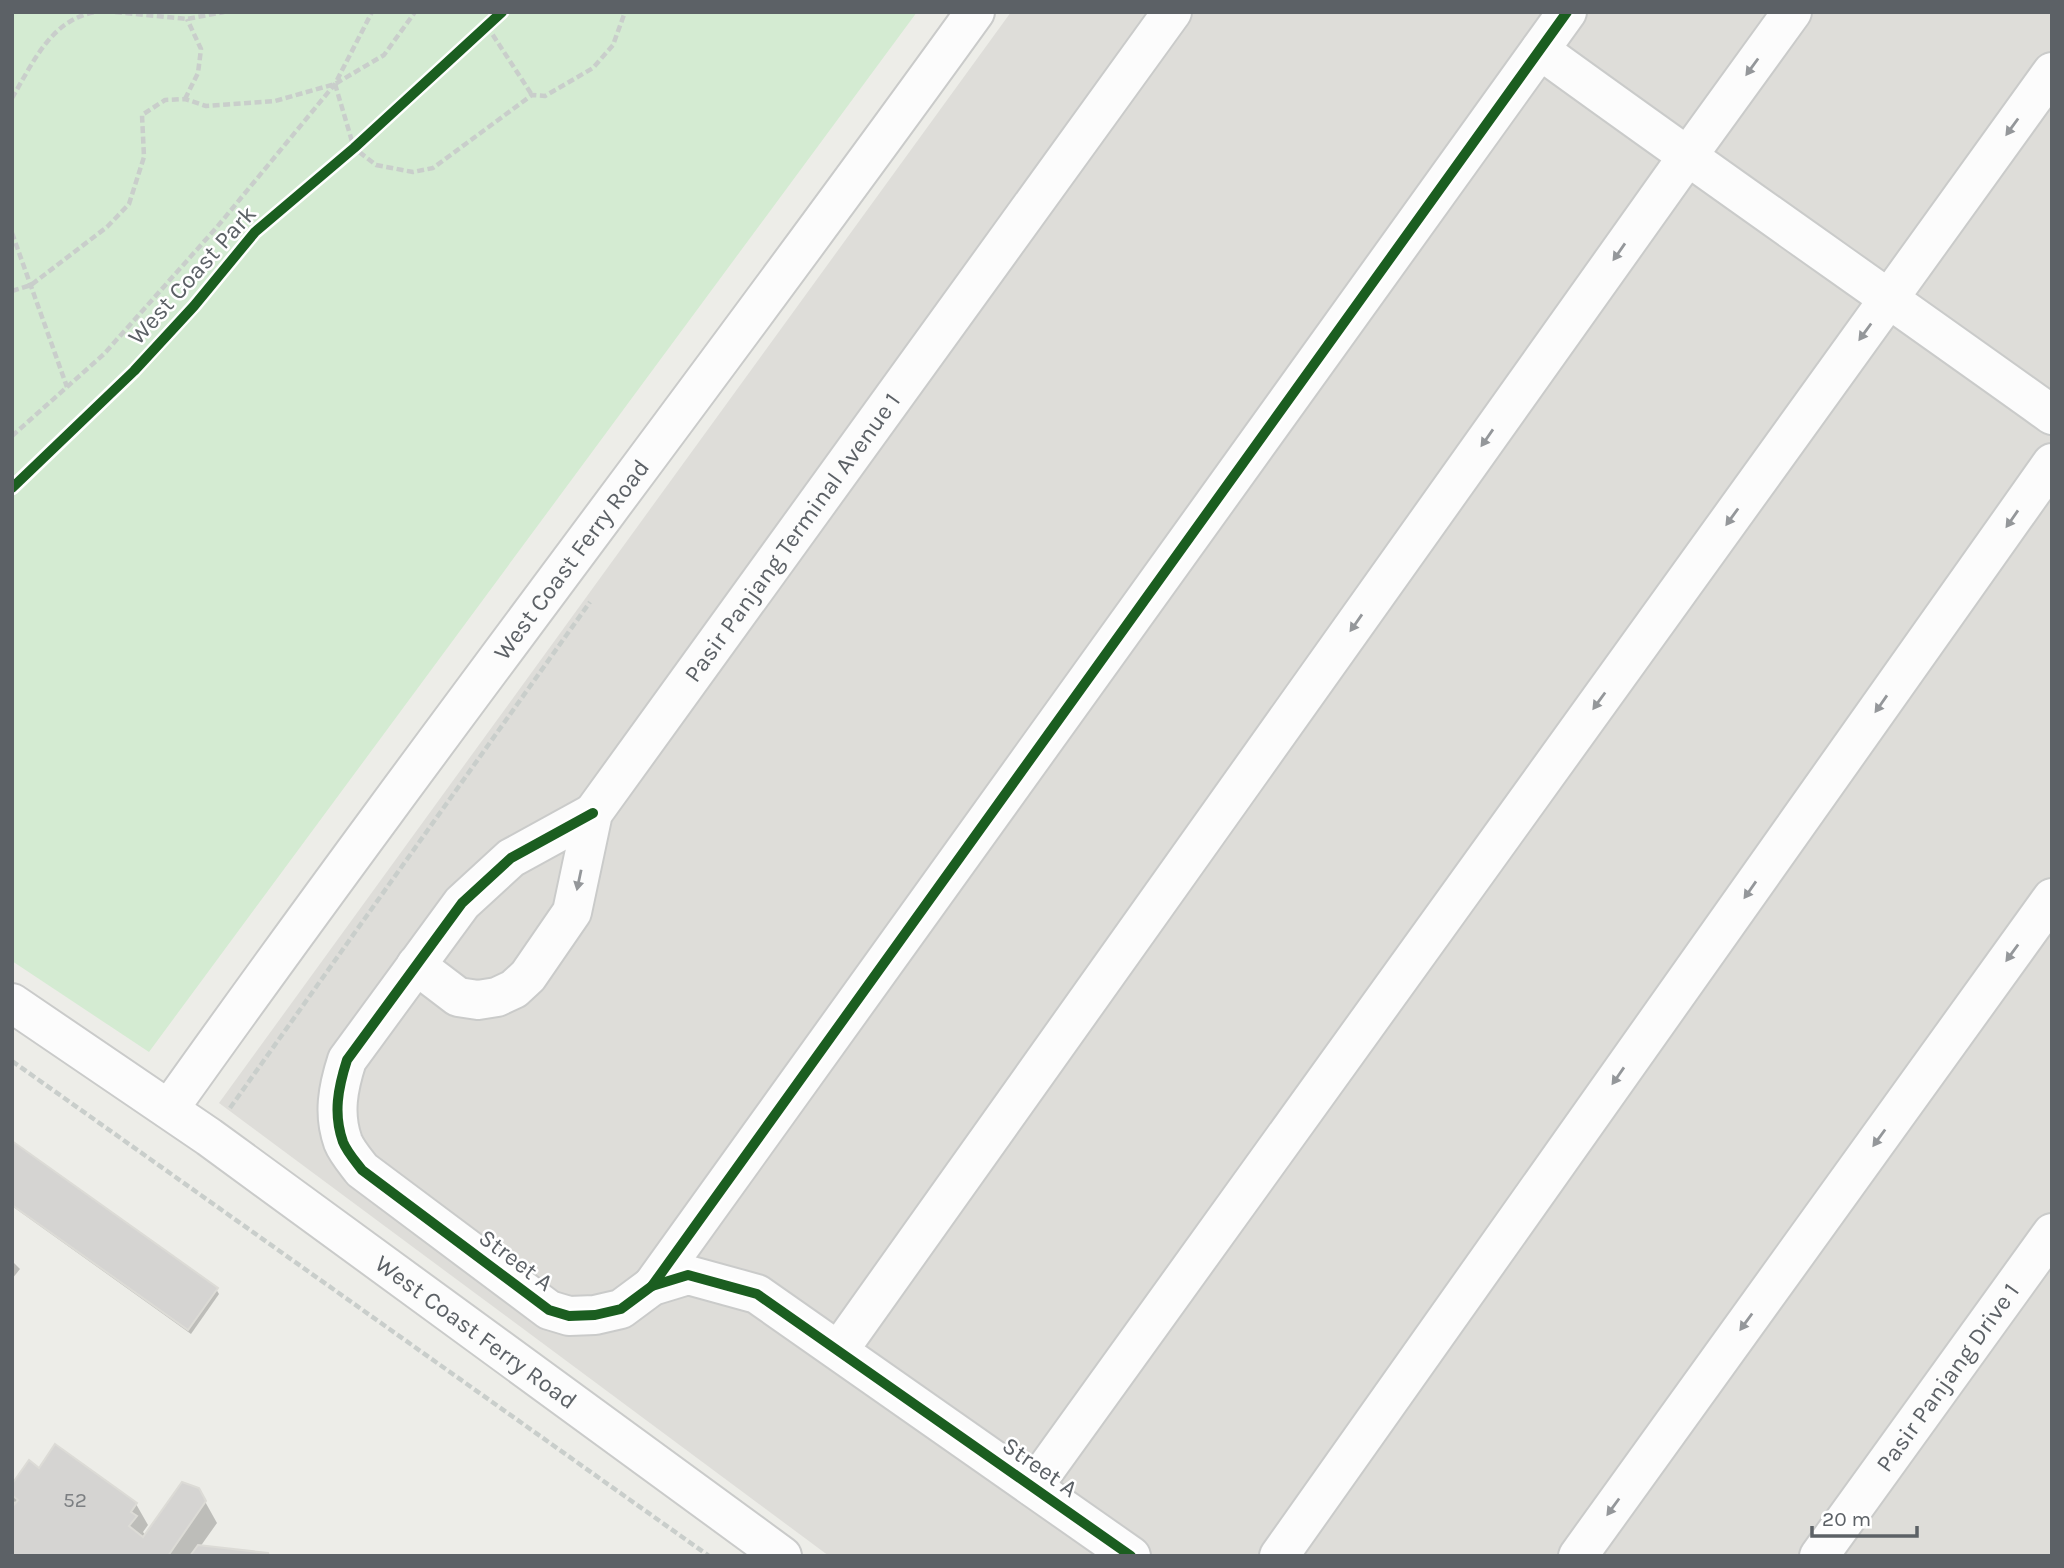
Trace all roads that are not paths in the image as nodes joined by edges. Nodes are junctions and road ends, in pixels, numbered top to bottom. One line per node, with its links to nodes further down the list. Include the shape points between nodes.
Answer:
1 (975, 12): 15 (street, West Coast Ferry Road)
2 (1172, 12): 11 (street, Pasir Panjang Terminal Avenue 1)
3 (1567, 12): 5 (street)
4 (1792, 12): 7 (street, one-way to 7)
5 (1540, 50): 7 (street); 17 (street)
6 (2052, 72): 8 (street, one-way to 8)
7 (1686, 157): 8 (street); 18 (street, one-way to 18)
8 (1889, 298): 9 (street); 19 (street, one-way to 19)
9 (2052, 415)
10 (2052, 463): 22 (street, one-way to 22)
11 (593, 813): 13 (street, Street A, via 511,858 462,902); 13 (street, Pasir Panjang Terminal Avenue 1, one-way to 13, via 572,912 514,989 478,1000 458,997)
12 (2052, 898): 23 (street, one-way to 23)
13 (416, 965): 17 (street, Street A, via 347,1060 338,1088 337,1116 344,1144 362,1170 549,1310 595,1315 621,1309)
14 (12, 1003): 15 (street, West Coast Ferry Road)
15 (169, 1109): 20 (street, West Coast Ferry Road)
16 (2052, 1233): 24 (street, Pasir Panjang Drive 1)
17 (652, 1286): 18 (street, Street A, via 688,1275 757,1294)
18 (839, 1350): 19 (street, Street A)
19 (1034, 1487): 21 (street, Street A)
20 (782, 1556)
21 (1130, 1556)
22 (1279, 1556)
23 (1578, 1556)
24 (1819, 1556)

